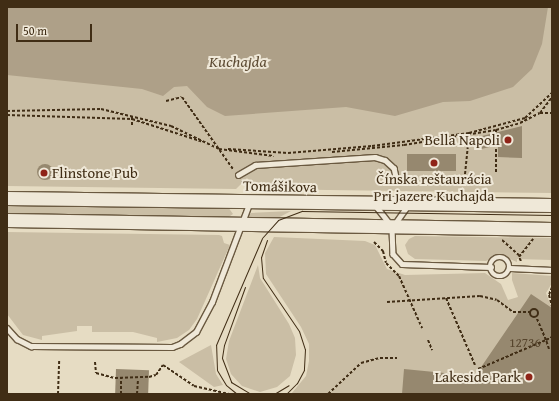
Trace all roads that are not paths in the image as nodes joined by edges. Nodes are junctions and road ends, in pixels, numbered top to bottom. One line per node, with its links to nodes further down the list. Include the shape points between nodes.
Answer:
1 (238, 175): 2 (lane, via 255,165 375,157 385,160 394,168)
2 (397, 181)
3 (250, 197): 4 (main road, Tomášikova); 5 (main road, Tomášikova); 9 (lane)
4 (7, 198)
5 (374, 203): 6 (main road, Tomášikova); 10 (lane)
6 (409, 204): 7 (main road, Tomášikova); 10 (lane)
7 (552, 205)
8 (7, 220): 9 (main road)
9 (242, 222): 10 (main road); 15 (lane, via 224,273 199,328 180,344 172,347 38,346 17,339)
10 (392, 226): 11 (main road); 12 (lane, via 393,254 402,264)
11 (552, 229)
12 (491, 267): 13 (lane, via 494,274 500,277 507,274); 13 (lane, via 494,260 501,258 508,261)
13 (510, 268): 14 (lane)
14 (552, 270)
15 (7, 328)

